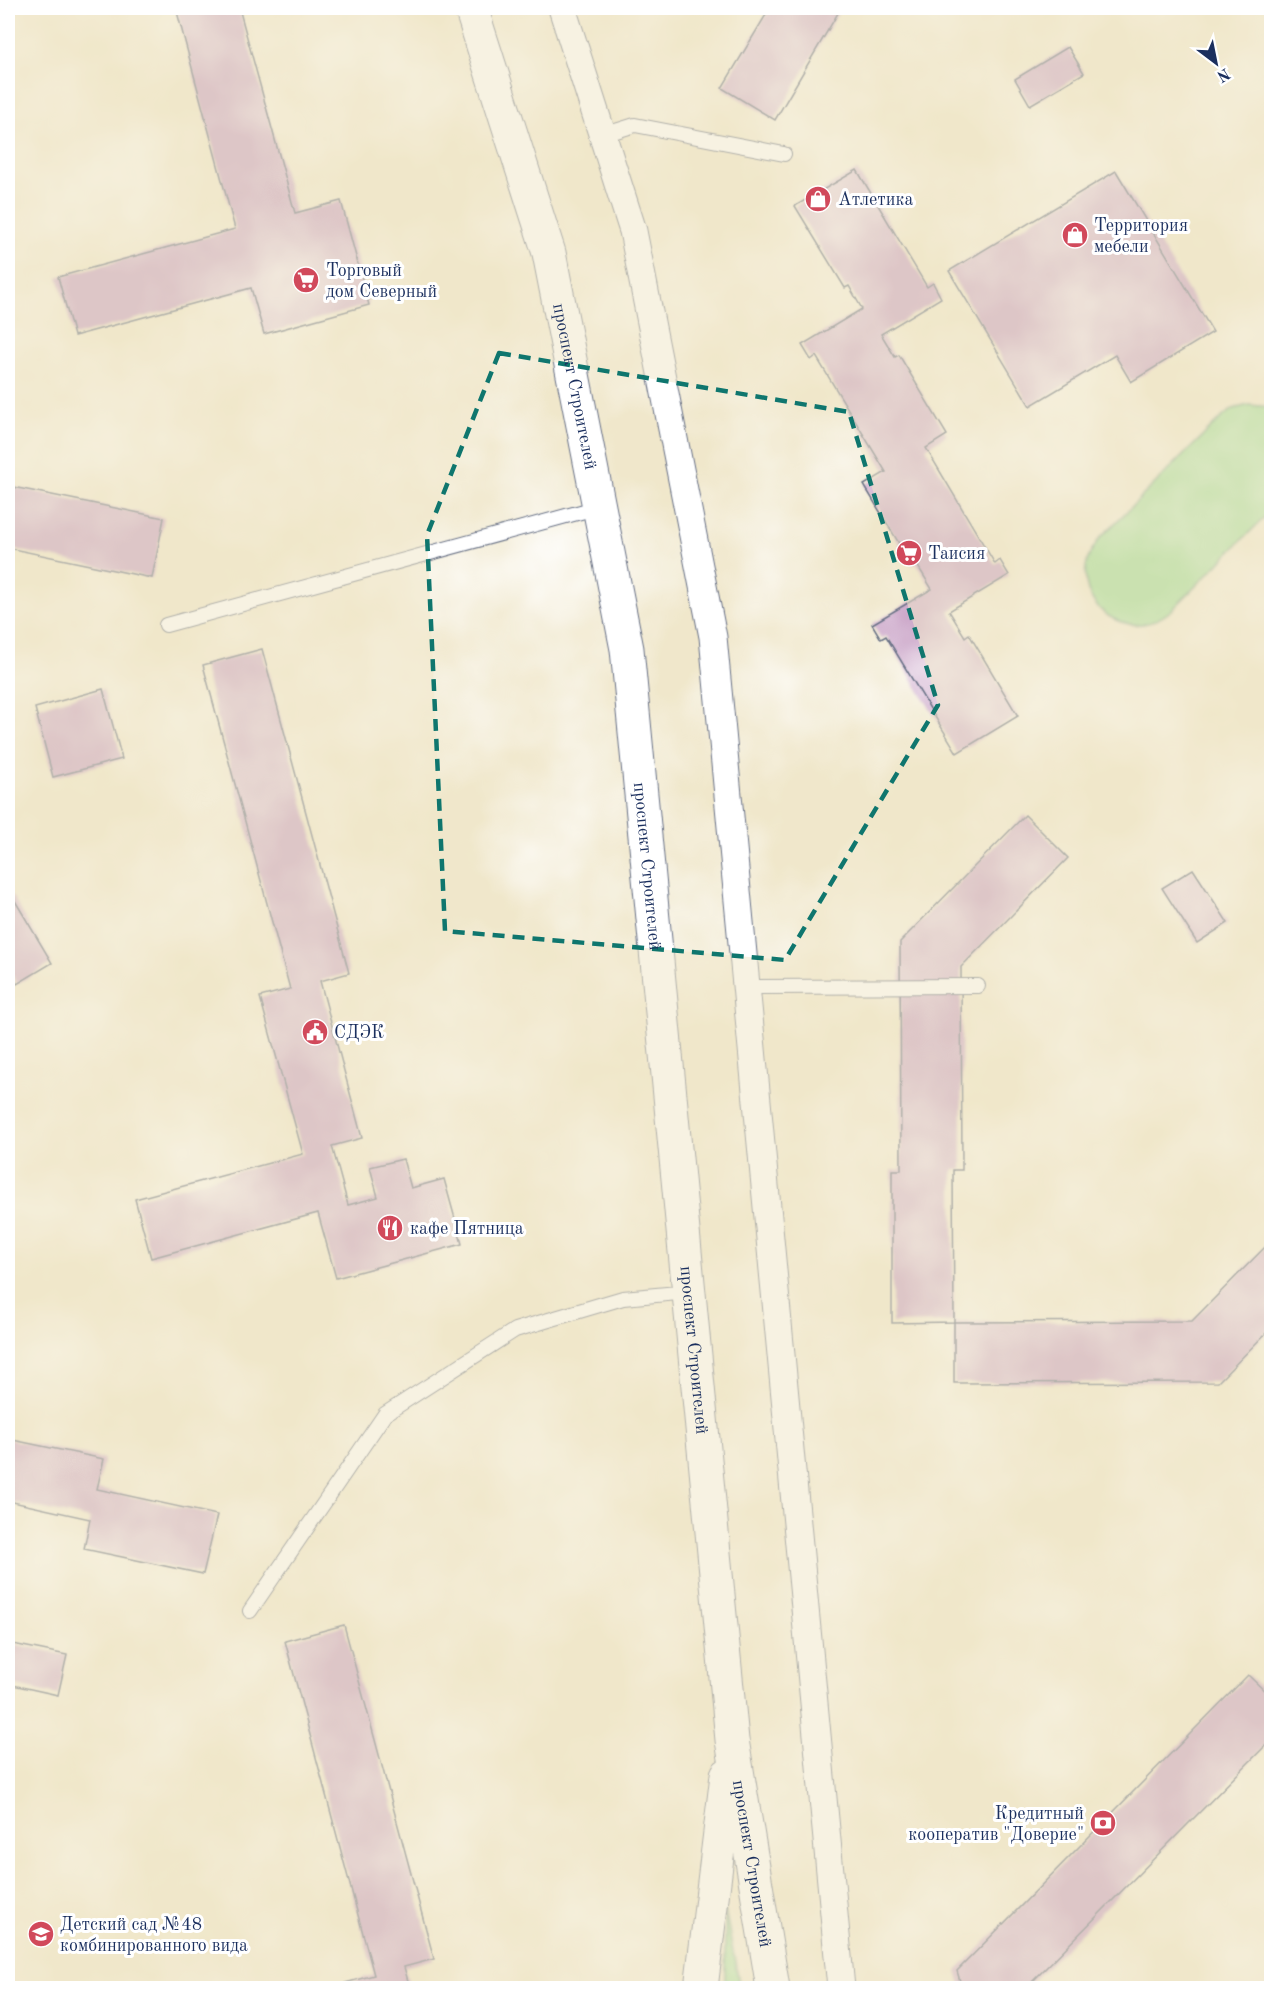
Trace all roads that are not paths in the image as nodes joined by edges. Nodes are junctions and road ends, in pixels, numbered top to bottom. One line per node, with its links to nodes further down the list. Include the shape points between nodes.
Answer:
1 (471, 8): 5 (street, проспект Строителей, via 549,253)
2 (562, 8): 3 (street)
3 (603, 135): 4 (lane, via 635,125); 8 (street, via 633,231 713,637)
4 (784, 154)
5 (599, 507): 6 (lane); 9 (street, проспект Строителей, via 627,649)
6 (166, 624)
7 (978, 986): 8 (lane)
8 (746, 987): 14 (street)
9 (689, 1292): 10 (lane, via 623,1298 515,1330 385,1414); 11 (street, проспект Строителей)
10 (250, 1611)
11 (732, 1740): 12 (street, проспект Строителей); 13 (street, проспект Строителей)
12 (700, 1989)
13 (773, 1989)
14 (841, 1989)

